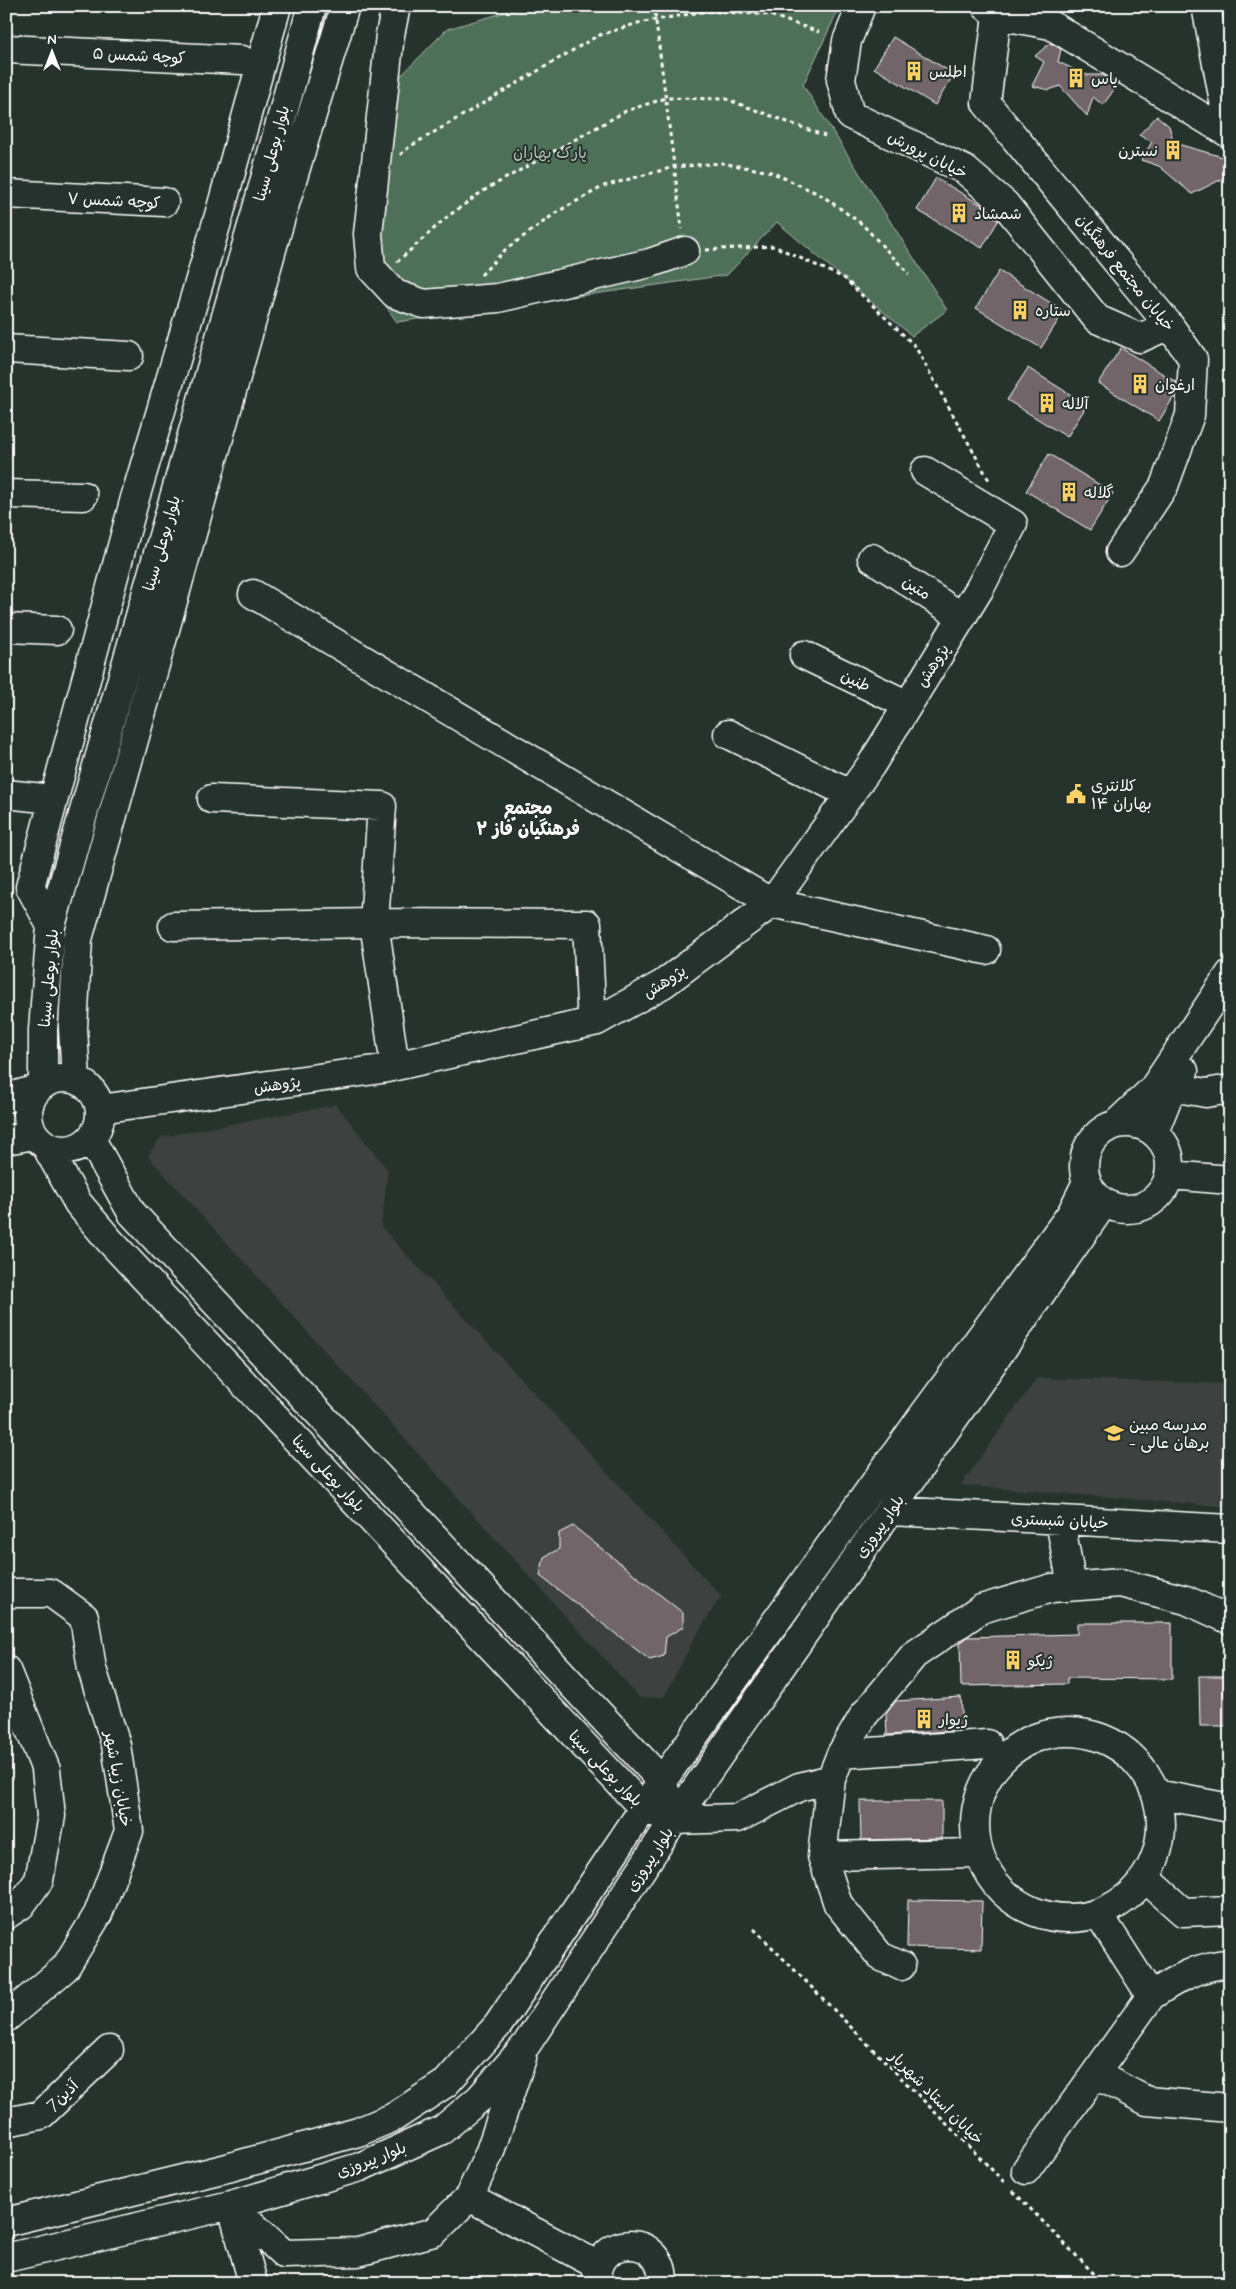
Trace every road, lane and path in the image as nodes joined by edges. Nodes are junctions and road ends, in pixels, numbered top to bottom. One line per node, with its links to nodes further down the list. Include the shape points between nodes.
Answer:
1 (277, 6): 43 (street)
2 (312, 6): 20 (street, بلوار بوعلی سینا)
3 (345, 6): 20 (street, بلوار بوعلی سینا)
4 (396, 6): 17 (street)
5 (654, 6): 9 (path)
6 (861, 6): 25 (street, خیابان پرورش, via 846,41 841,80 850,116 966,170 1006,204 1097,319 1140,338)
7 (1206, 6): 14 (street)
8 (992, 10): 14 (street, via 1051,25); 25 (street, خیابان مجتمع فرهنگیان, via 986,103)
9 (656, 19): 10 (path, via 707,11 770,15); 13 (path); 17 (path, via 597,36 409,147)
10 (819, 32)
11 (6, 49): 12 (street, کوچه شمس ۵)
12 (242, 60)
13 (666, 98): 15 (path, via 726,99); 16 (path); 24 (path, via 626,111 484,191 447,217)
14 (1230, 133)
15 (825, 136)
16 (674, 167): 21 (path); 22 (path, via 722,163 771,172 821,195 862,224); 23 (path, via 604,186 557,212 505,250)
17 (373, 178): 24 (street, via 368,234 371,268)
18 (6, 194): 19 (street, کوچه شمس ۷)
19 (164, 202)
20 (268, 214): 48 (street, بلوار بوعلی سینا); 55 (street, بلوار بوعلی سینا, via 78,939 73,1028)
21 (685, 251): 24 (street, via 650,263 498,298 424,304 395,294); 29 (path, via 774,246 844,278 915,346)
22 (909, 274)
23 (480, 276)
24 (380, 278)
25 (1169, 325): 32 (street, خیابان مجتمع فرهنگیان, via 1193,359 1190,415 1164,486)
26 (6, 349): 27 (street)
27 (129, 356)
28 (925, 471): 35 (street, پژوهش, via 1013,524)
29 (994, 490)
30 (6, 494): 31 (street)
31 (82, 496)
32 (1120, 552)
33 (872, 558): 35 (street, متین)
34 (253, 594): 46 (street)
35 (962, 617): 39 (street, پژوهش)
36 (6, 628): 37 (street)
37 (57, 630)
38 (804, 655): 39 (street, طنین)
39 (908, 705): 42 (street, پژوهش)
40 (728, 734): 42 (street)
41 (6, 794): 43 (street)
42 (850, 794): 46 (street, پژوهش)
43 (52, 799): 45 (street)
44 (212, 799): 47 (street, via 382,806)
45 (18, 886): 48 (street)
46 (772, 903): 50 (street); 54 (street, پژوهش, via 662,984 597,1021)
47 (374, 922): 49 (street); 52 (street, via 587,924); 54 (street)
48 (51, 926): 56 (street, بلوار بوعلی سینا)
49 (173, 926)
50 (986, 950)
51 (1230, 974): 61 (street, via 1152,1089)
52 (591, 1005)
53 (1230, 1006): 57 (street)
54 (395, 1066): 60 (street, پژوهش)
55 (76, 1080): 56 (street, via 53,1080); 60 (street, via 88,1086)
56 (40, 1087): 59 (street); 65 (street, via 30,1104 28,1120)
57 (1172, 1087): 58 (street, via 1206,1093); 62 (street)
58 (1230, 1090)
59 (6, 1098)
60 (100, 1109): 63 (street, via 99,1125)
61 (1116, 1124): 62 (street, via 1129,1123); 68 (street, via 1103,1130 1092,1141 1085,1161)
62 (1154, 1132): 66 (street, via 1170,1159)
63 (91, 1139): 65 (street, via 78,1148 62,1151); 80 (street, بلوار بوعلی سینا, via 132,1212)
64 (6, 1140): 65 (street)
65 (40, 1140): 82 (street, بلوار بوعلی سینا, via 78,1203 109,1240)
66 (1170, 1175): 67 (street); 69 (street, via 1164,1190 1152,1202 1120,1209)
67 (1230, 1180)
68 (1087, 1182): 69 (street); 80 (street, بلوار پیروزی, via 1071,1214)
69 (1104, 1203): 70 (street, بلوار پیروزی)
70 (890, 1511): 71 (street, خیابان شبستری); 84 (street, بلوار پیروزی)
71 (1060, 1521): 72 (street, خیابان شبستری); 73 (street)
72 (1230, 1529)
73 (1072, 1586): 75 (street, via 1120,1583 1186,1600); 78 (street, via 1052,1588 981,1609 914,1655 864,1715)
74 (6, 1593): 95 (street, خیابان زیبا شهر, via 51,1593 84,1616 92,1669 116,1745 129,1830 98,1914 65,1968)
75 (1230, 1620)
76 (6, 1670): 90 (street, via 46,1770 51,1816 39,1880 21,1905)
77 (987, 1744): 78 (street)
78 (841, 1754): 79 (street)
79 (830, 1779): 84 (street, via 799,1787 738,1818); 86 (street)
80 (662, 1781): 82 (street, بلوار پیروزی); 84 (street, بلوار بوعلی سینا)
81 (1156, 1794): 83 (street); 85 (street, via 1140,1766 1116,1745 1086,1733 1054,1733 1023,1743 998,1763 981,1790 974,1821); 87 (street, via 1161,1822 1158,1852)
82 (643, 1808): 84 (street, بلوار بوعلی سینا); 104 (street, بلوار پیروزی, via 498,2025 446,2084 423,2100 358,2132)
83 (1230, 1808)
84 (674, 1820): 96 (street, بلوار پیروزی)
85 (979, 1853): 86 (street); 89 (street, via 992,1880 1013,1900 1039,1914 1069,1918)
86 (822, 1856): 93 (street, via 838,1904 880,1956)
87 (1145, 1878): 88 (street, via 1183,1912); 89 (street, via 1124,1900)
88 (1230, 1910)
89 (1098, 1913): 94 (street)
90 (6, 1915)
91 (754, 1929): 109 (path, خیابان استاد شهریار)
92 (1230, 1964): 94 (street, via 1200,1970 1172,1982)
93 (901, 1966)
94 (1151, 1996): 98 (street)
95 (6, 2018)
96 (526, 2045): 102 (street, via 489,2154); 103 (street, بلوار پیروزی, via 480,2098 442,2130 360,2167)
97 (109, 2050): 100 (street, آذین7, via 41,2115)
98 (1095, 2074): 99 (street, via 1147,2101); 101 (street)
99 (1230, 2108)
100 (6, 2122)
101 (1026, 2170)
102 (469, 2197): 103 (street, via 434,2232 358,2252 284,2254); 106 (street)
103 (231, 2205): 105 (street, بلوار پیروزی); 107 (street)
104 (6, 2222)
105 (6, 2258)
106 (599, 2274): 108 (street, via 605,2257 613,2249 634,2245 653,2254 663,2272)
107 (254, 2283)
108 (662, 2283)
109 (1103, 2283)

